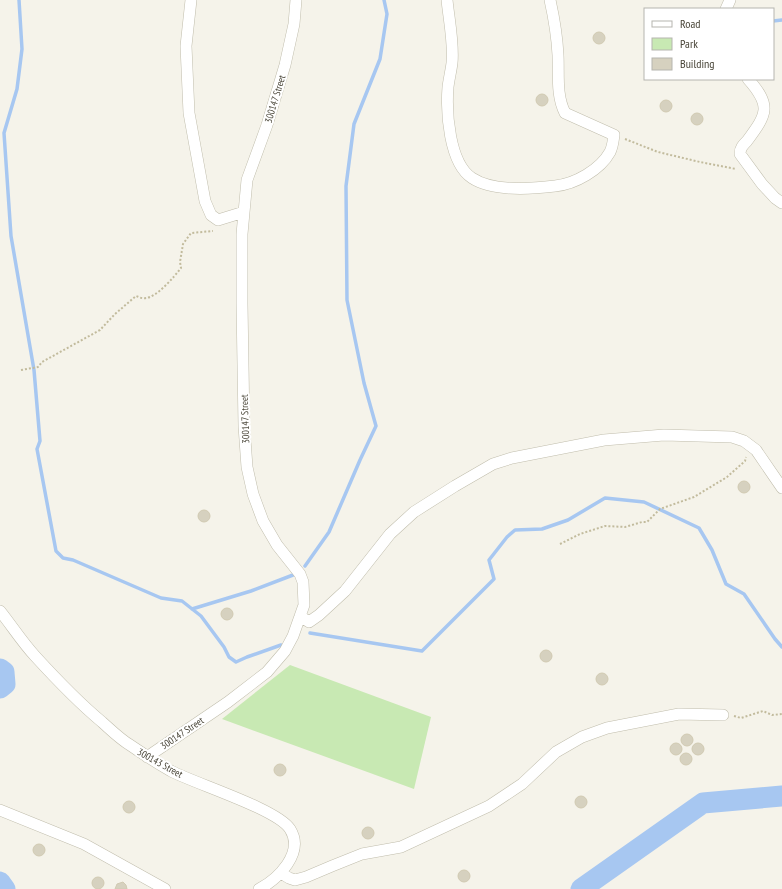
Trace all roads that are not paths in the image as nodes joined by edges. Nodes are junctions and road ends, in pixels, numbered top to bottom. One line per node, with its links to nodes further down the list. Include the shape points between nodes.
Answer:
1 (191, 0): 7 (street, via 186,46 189,113 205,201 211,215 218,220)
2 (296, 0): 7 (street, 300147 Street, via 286,65 247,180)
3 (447, 0): 4 (street, via 452,62 448,88 449,118 458,160 471,178 492,186 534,188 559,185 591,172 603,161 612,146 614,135 566,113 561,105 558,94 555,22)
4 (550, 0)
5 (749, 80): 6 (street, via 764,102 765,108 759,124 740,151 741,156 762,184)
6 (782, 203)
7 (244, 212): 10 (street, 300147 Street, via 242,304 247,467 263,521 277,545 295,566 303,582 304,605)
8 (782, 488): 10 (street, via 756,450 750,444 732,437 664,435 604,440 512,458 493,464 414,512 390,534 345,591 320,615 309,622)
9 (0, 611): 12 (street, 300143 Street, via 34,655 81,704)
10 (300, 616): 12 (street, 300147 Street, via 285,651 267,672)
11 (721, 715): 14 (street, via 679,714 607,728 582,737 556,752 522,784 489,806 401,847 362,854 306,878 295,880)
12 (147, 757): 14 (street, 300143 Street, via 171,771 281,820 291,830 294,848 289,862)
13 (0, 810): 15 (street, via 84,844)
14 (281, 873): 16 (street, 300143 Street)
15 (165, 889)
16 (259, 889)

